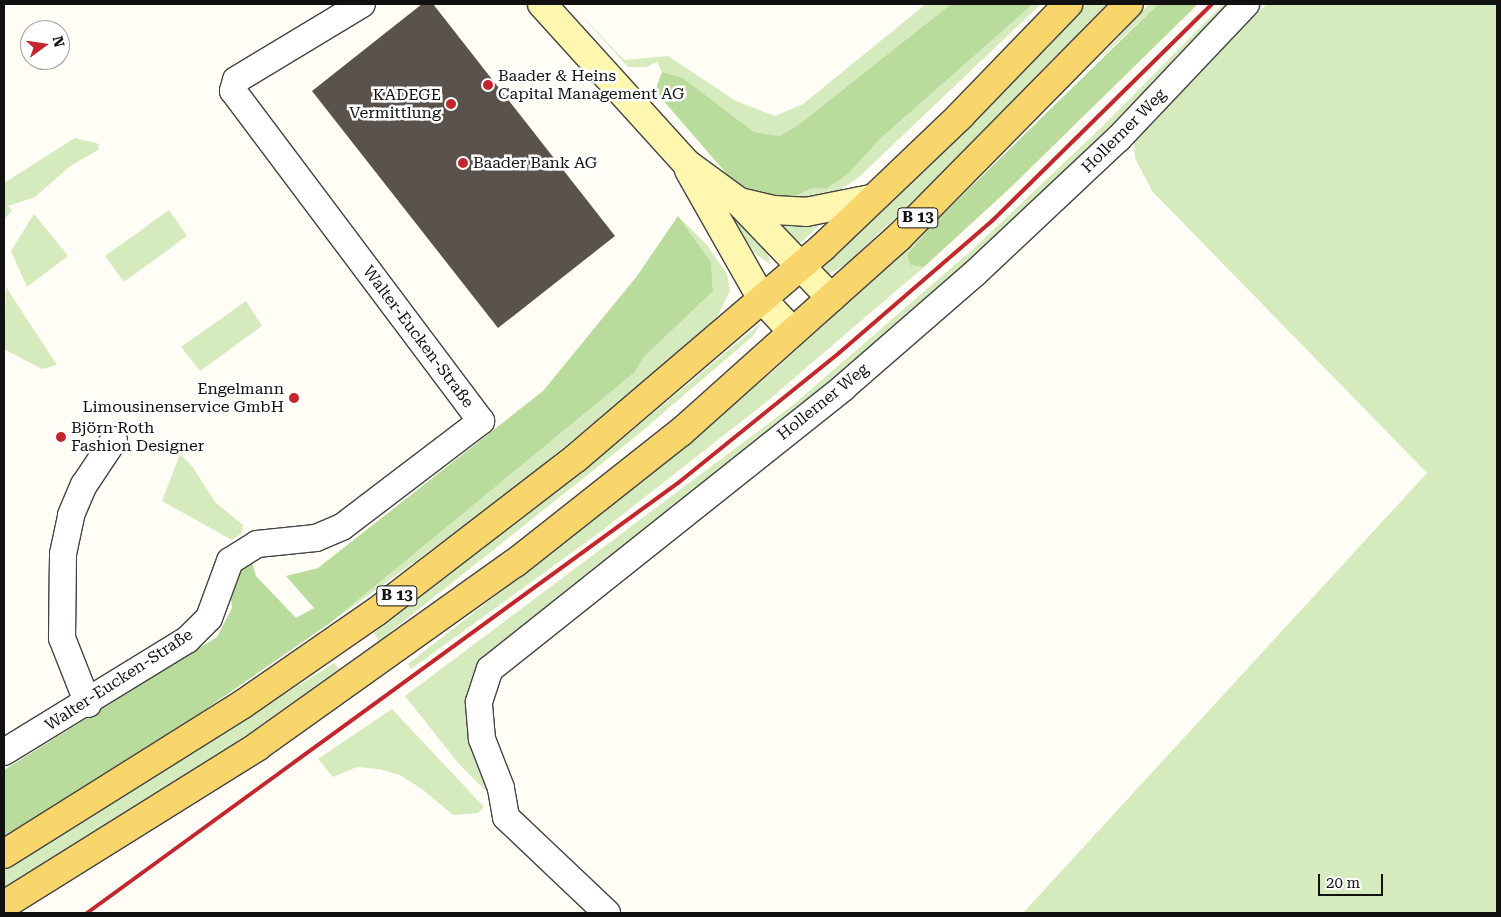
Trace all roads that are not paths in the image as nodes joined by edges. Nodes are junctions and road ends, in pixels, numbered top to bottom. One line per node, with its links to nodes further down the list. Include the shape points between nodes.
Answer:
1 (362, 4): 14 (street, Walter-Eucken-Straße, via 236,80 233,91 481,421 342,527 316,538 257,544 230,561 209,618 188,640)
2 (542, 4): 6 (street)
3 (1068, 4): 7 (main road, B 13, via 960,116)
4 (1129, 4): 10 (main road, B 13, via 979,158)
5 (1246, 4): 18 (street, Hollerner Weg, via 1118,139 974,274 844,387 490,669 479,702 482,739 501,788 506,817)
6 (686, 163): 8 (street); 11 (street)
7 (871, 199): 8 (street, via 806,212 773,210); 9 (main road, B 13)
8 (738, 202): 9 (street)
9 (798, 268): 10 (street); 11 (main road, B 13)
10 (830, 298): 12 (main road, B 13)
11 (762, 299): 12 (street); 16 (main road, B 13, via 576,458 376,612 243,704)
12 (793, 332): 17 (main road, B 13, via 681,432 430,626 186,794)
13 (114, 440): 14 (street, via 86,480 71,515 63,554 62,638)
14 (88, 704): 15 (street, Walter-Eucken-Straße)
15 (4, 752)
16 (4, 854)
17 (4, 905)
18 (607, 913)

